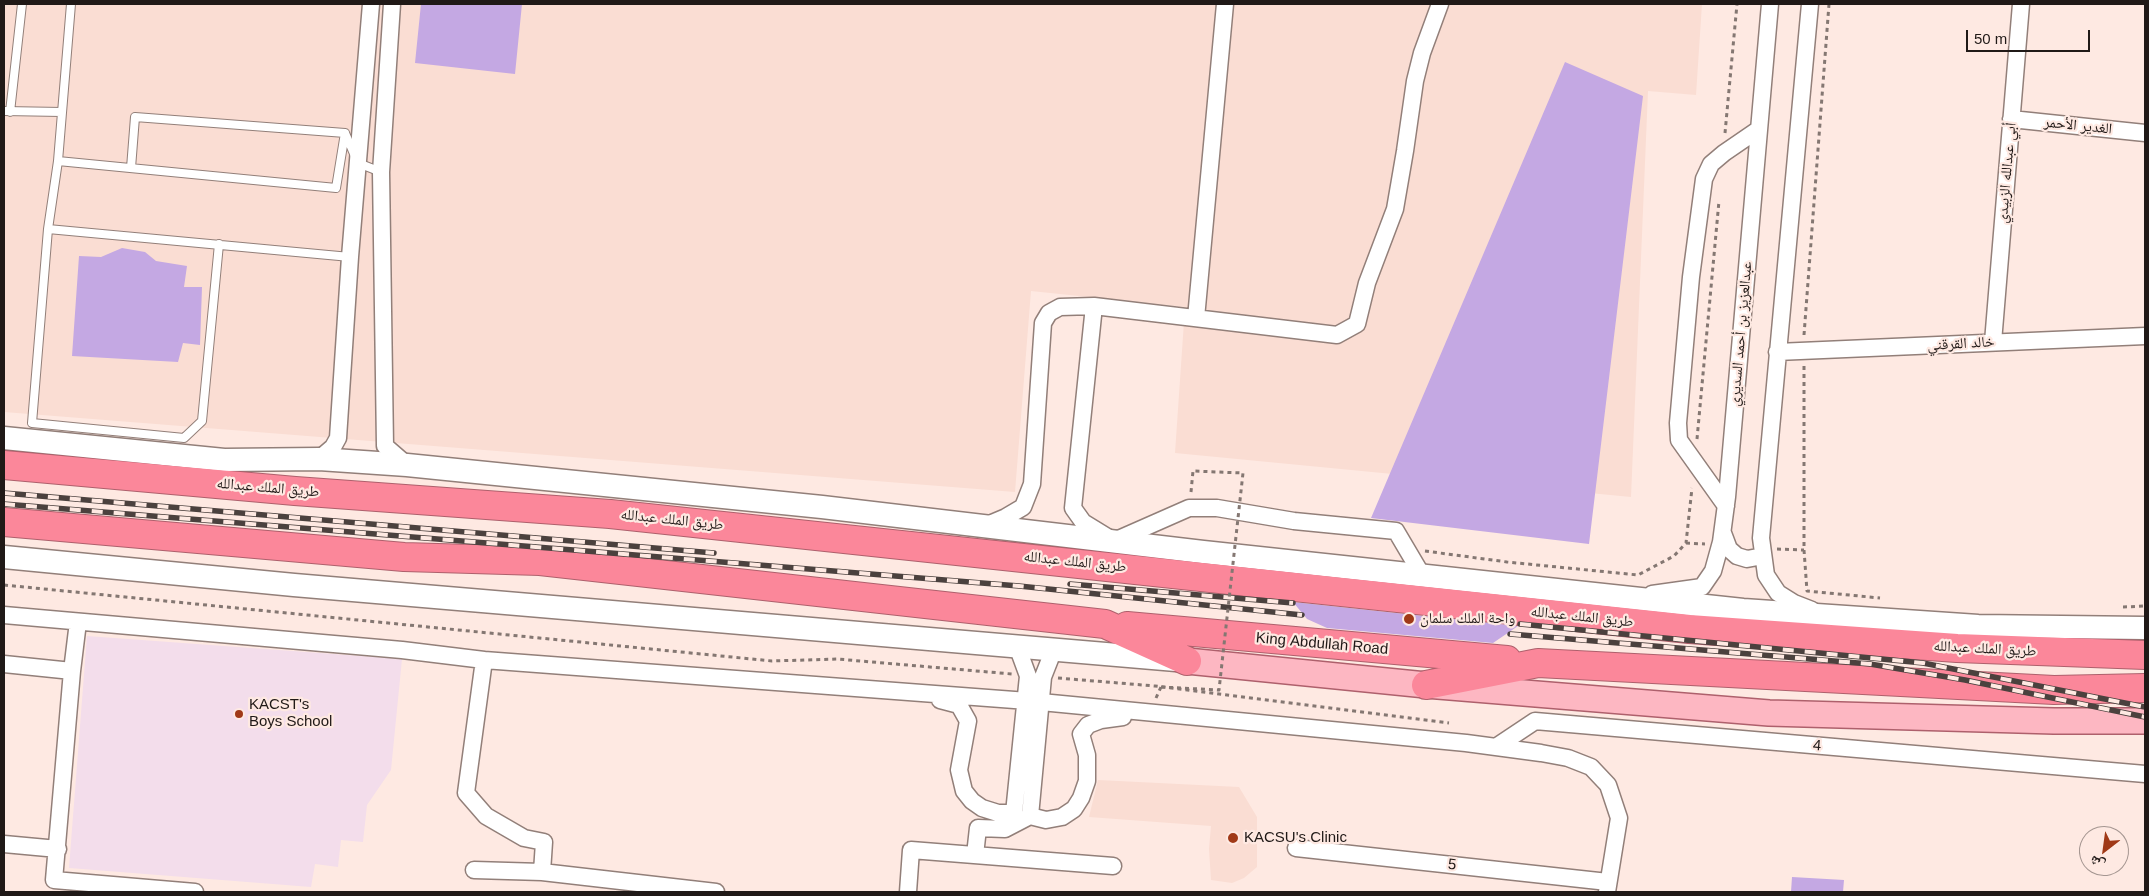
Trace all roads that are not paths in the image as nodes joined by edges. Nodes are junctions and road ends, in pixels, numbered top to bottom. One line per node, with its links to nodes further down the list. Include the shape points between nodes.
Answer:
1 (22, 4): 10 (lane)
2 (71, 4): 11 (lane)
3 (371, 4): 17 (street)
4 (392, 4): 19 (street)
5 (1225, 4): 24 (street)
6 (1440, 4): 24 (street, via 1415,81 1395,209 1367,283 1357,324 1338,335)
7 (1770, 4): 13 (street, عبدالعزيز بن أحمد السديري)
8 (1810, 4): 27 (street)
9 (2021, 4): 12 (street, أبي عبدالله الزبيدي)
10 (7, 111): 11 (lane)
11 (62, 112): 16 (lane)
12 (2011, 119): 15 (street, الغدير الأحمر); 26 (street, أبي عبدالله الزبيدي)
13 (1759, 129): 32 (street, عبدالعزيز بن أحمد السديري); 32 (street, via 1711,164 1704,179 1691,277 1678,423 1679,440)
14 (344, 133): 17 (lane); 18 (lane, via 135,117); 18 (lane, via 336,188)
15 (2145, 133)
16 (58, 161): 18 (lane); 20 (lane)
17 (358, 163): 19 (lane); 22 (street)
18 (131, 168)
19 (381, 172): 31 (street, via 385,446)
20 (48, 229): 21 (lane); 21 (lane, via 32,423 184,438 202,421)
21 (218, 244): 22 (lane)
22 (350, 257): 29 (street, via 338,438)
23 (1094, 306): 24 (street); 34 (street, via 1060,306 1049,313 1043,324 1032,484 1023,507); 36 (street, via 1073,508 1083,522)
24 (1196, 318)
25 (2145, 336): 26 (street, خالد القرقني)
26 (1993, 342): 27 (street, خالد القرقني)
27 (1777, 352): 37 (street, via 1761,538)
28 (4, 438): 29 (main road, via 224,460)
29 (319, 459): 31 (main road)
30 (4, 465): 48 (highway, طريق الملك عبدالله, via 610,514 1689,628 1957,648)
31 (407, 465): 34 (main road)
32 (1726, 506): 35 (street, عبدالعزيز بن أحمد السديري)
33 (4, 522): 44 (highway, via 404,557 540,561)
34 (985, 526): 36 (main road)
35 (1723, 533): 37 (street, via 1729,549 1737,556 1747,560); 40 (street, عبدالعزيز بن أحمد السديري, via 1714,571 1702,587)
36 (1114, 541): 39 (main road); 39 (street, via 1189,508 1217,508 1294,521 1396,531)
37 (1770, 552): 42 (street, via 1766,575 1778,593)
38 (4, 556): 46 (main road, via 294,585)
39 (1422, 575): 40 (main road)
40 (1630, 598): 42 (main road)
41 (4, 615): 43 (street)
42 (1828, 616): 45 (main road, via 1978,626)
43 (78, 622): 49 (street); 53 (street)
44 (1105, 624): 50 (highway); 51 (highway, King Abdullah Road)
45 (2145, 628)
46 (1017, 646): 47 (main road); 54 (street)
47 (1054, 649): 50 (main road); 54 (street)
48 (2145, 655)
49 (484, 660): 57 (street); 70 (street, via 466,793 486,816 524,838 544,842)
50 (1187, 661): 55 (main road)
51 (1538, 663): 55 (highway); 56 (highway, via 2054,690)
52 (4, 664): 53 (street)
53 (72, 671): 66 (street)
54 (1036, 676): 58 (street)
55 (1426, 685): 60 (main road, via 1769,713)
56 (2145, 688)
57 (906, 692): 58 (street); 63 (street, via 959,705 968,721 958,770 964,791 982,808)
58 (1033, 701): 59 (street); 63 (street)
59 (1150, 713): 61 (street); 63 (street, via 1088,725 1081,734 1087,755 1087,781 1074,809 1062,817 1046,820)
60 (2145, 721)
61 (1496, 747): 62 (street, 4, via 1535,721); 71 (street, via 1568,758 1591,767 1608,785 1619,818)
62 (2145, 774)
63 (1022, 815): 67 (street, via 1005,829 978,828)
64 (4, 844): 66 (street)
65 (1296, 848): 71 (street, 5)
66 (58, 849): 72 (street, via 54,880)
67 (975, 855): 68 (street); 74 (street, via 911,850)
68 (1112, 866)
69 (474, 870): 70 (street)
70 (542, 872): 73 (street)
71 (1608, 887)
72 (195, 892)
73 (716, 892)
74 (908, 892)

